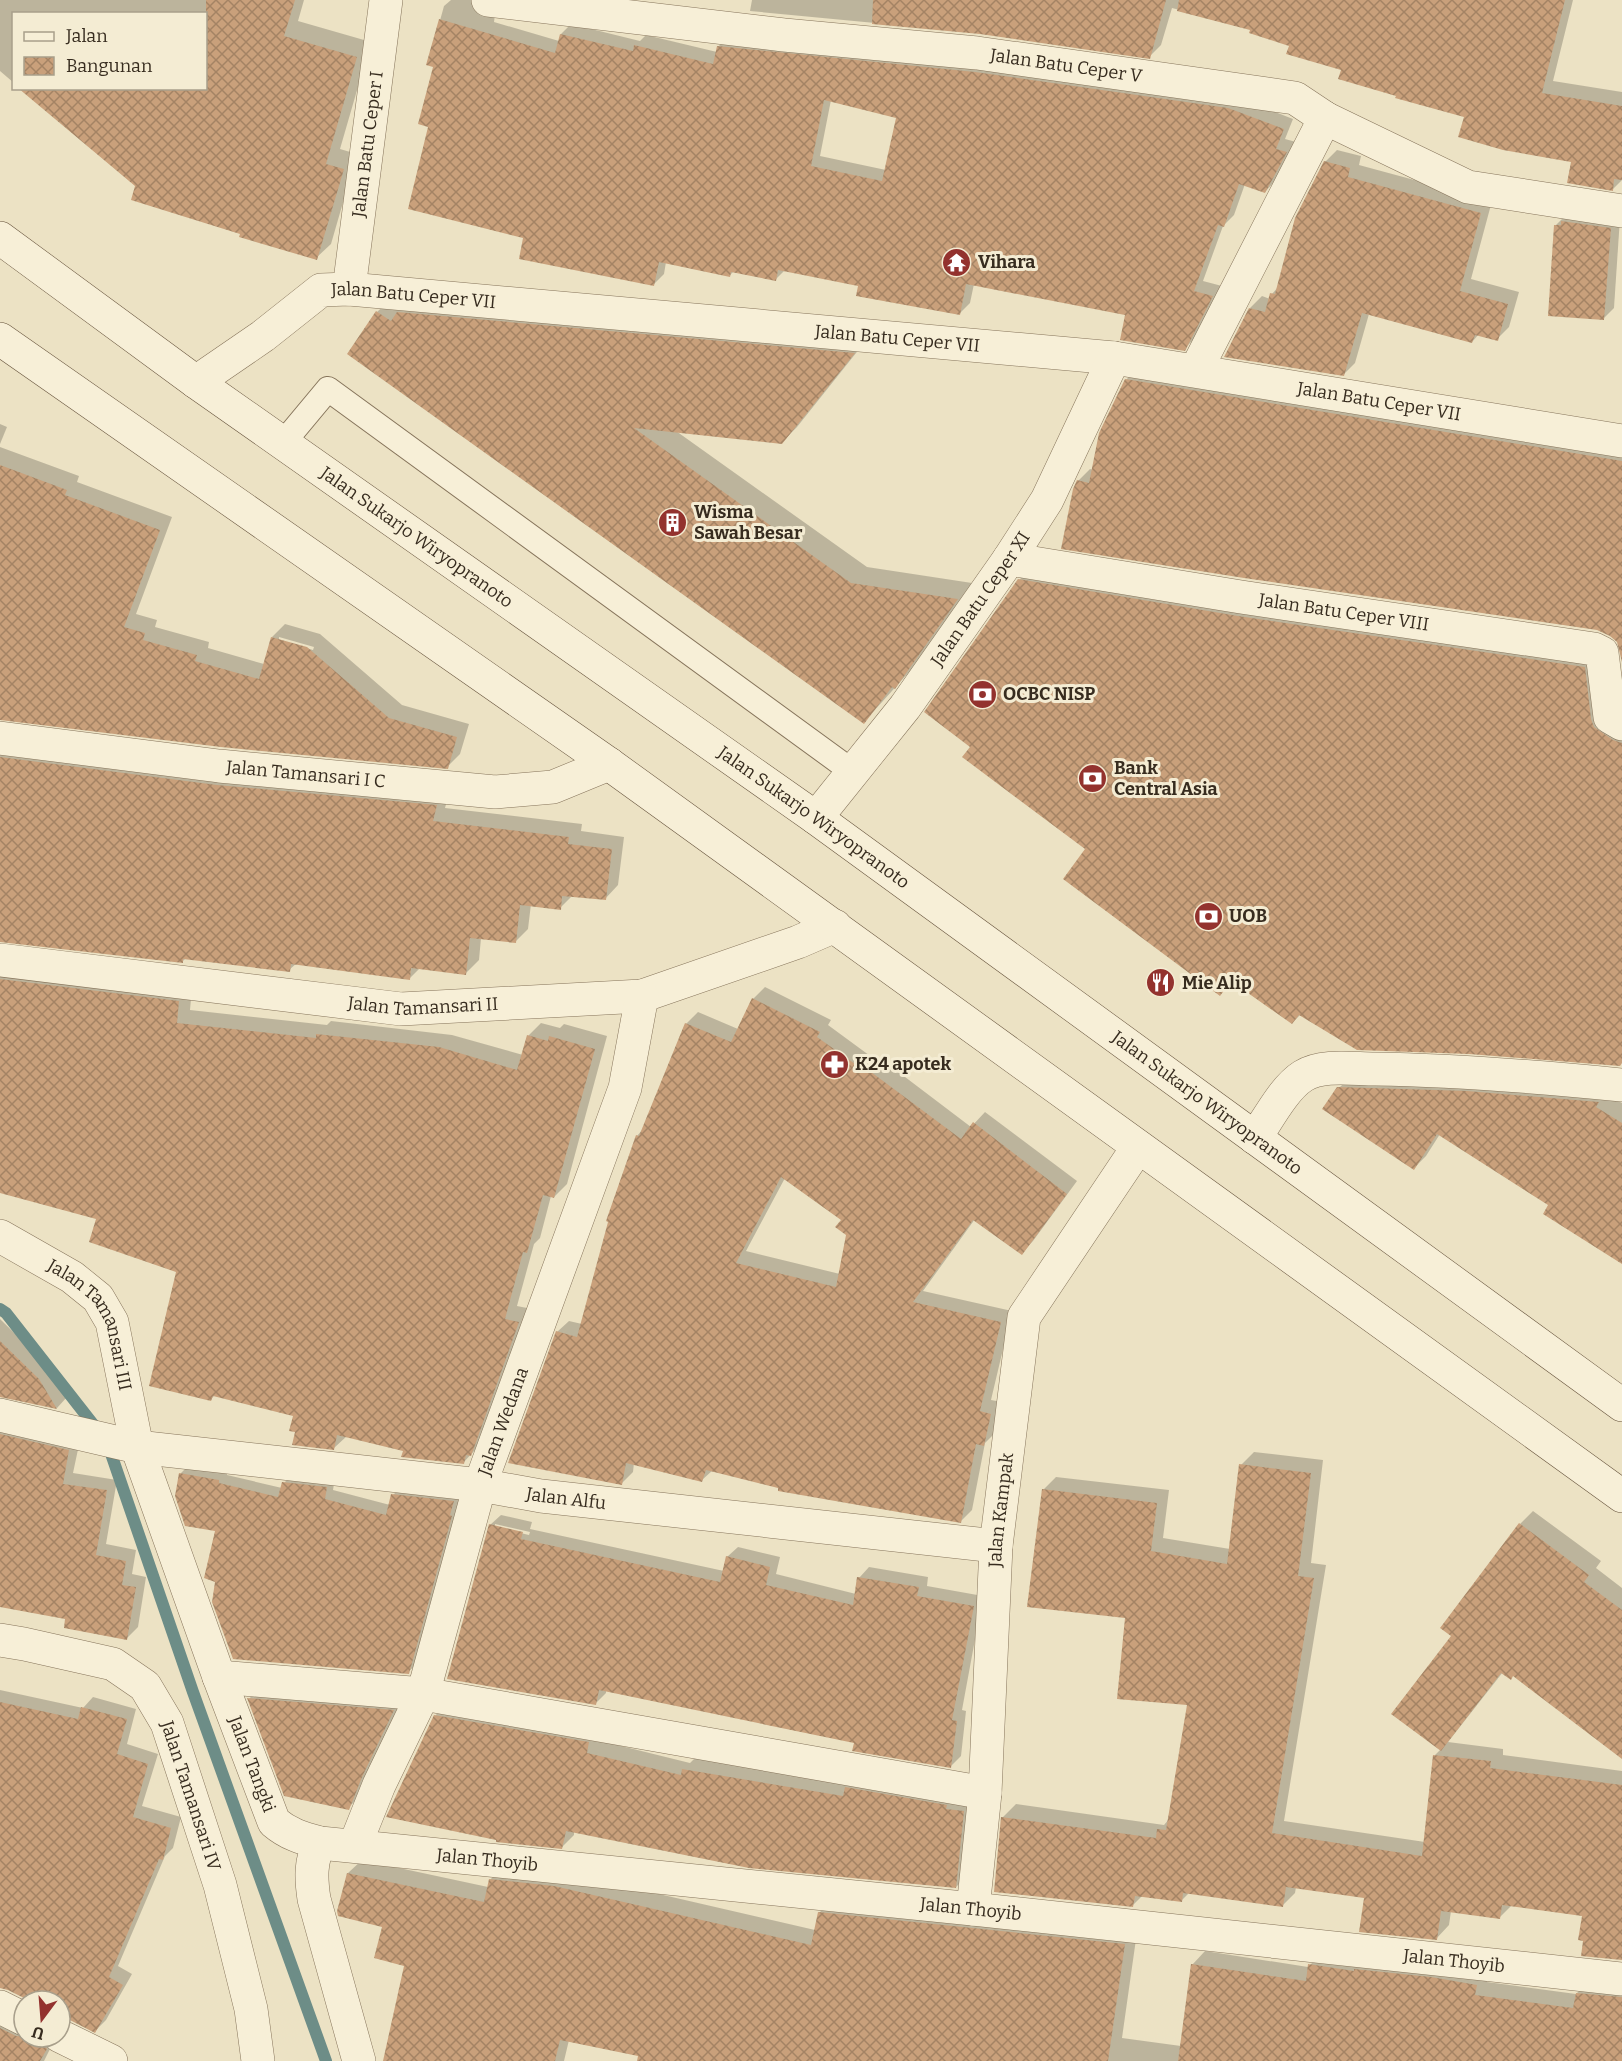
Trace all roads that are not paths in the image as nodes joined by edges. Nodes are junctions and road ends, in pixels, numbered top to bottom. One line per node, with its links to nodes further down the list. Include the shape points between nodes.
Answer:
1 (386, 0): 6 (street, Jalan Batu Ceper I)
2 (488, 0): 3 (street, Jalan Batu Ceper V, via 1000,57 1295,99)
3 (1325, 118): 4 (street, Jalan Batu Ceper V, via 1468,187); 9 (street)
4 (1622, 211)
5 (0, 238): 10 (street, Jalan Sukarjo Wiryopranoto)
6 (349, 289): 8 (street, Jalan Batu Ceper VII); 10 (street, Jalan Batu Ceper VII, via 321,290)
7 (0, 339): 16 (street)
8 (1114, 358): 9 (street, Jalan Batu Ceper VII); 13 (street, Jalan Batu Ceper XI, via 1047,500)
9 (1196, 370): 11 (street, Jalan Batu Ceper VII)
10 (196, 382): 12 (street, Jalan Sukarjo Wiryopranoto)
11 (1622, 441)
12 (283, 443): 17 (lane, via 328,389); 18 (street, Jalan Sukarjo Wiryopranoto)
13 (1009, 559): 14 (street, Jalan Batu Ceper VIII, via 1229,596 1594,649 1602,653 1610,717); 17 (street, Jalan Batu Ceper XI, via 905,707)
14 (1622, 724)
15 (0, 738): 16 (street, Jalan Tamansari I C, via 219,766 495,792 553,787)
16 (609, 764): 19 (street)
17 (853, 772): 18 (street, Jalan Batu Ceper XI)
18 (816, 818): 23 (street, Jalan Sukarjo Wiryopranoto)
19 (835, 927): 21 (street, Jalan Tamansari II); 24 (street)
20 (0, 960): 21 (street, Jalan Tamansari II, via 401,1009)
21 (642, 996): 29 (street, Jalan Wedana, via 625,1088)
22 (1622, 1085): 23 (street, via 1432,1070 1323,1069 1304,1075 1291,1086)
23 (1255, 1138): 26 (street, Jalan Sukarjo Wiryopranoto)
24 (1138, 1147): 30 (street); 31 (street, Jalan Kampak, via 1024,1317)
25 (0, 1236): 28 (street, Jalan Tamansari III, via 72,1277 98,1298 112,1322)
26 (1622, 1405)
27 (0, 1415): 28 (street, Jalan Alfu)
28 (132, 1445): 29 (street, Jalan Alfu); 33 (street, Jalan Tangki)
29 (480, 1485): 31 (street, Jalan Alfu, via 551,1497); 34 (street, Jalan Wedana)
30 (1622, 1496)
31 (996, 1546): 35 (street, Jalan Kampak)
32 (0, 1640): 42 (street, Jalan Tamansari IV, via 113,1664 145,1686 167,1723 220,1885 251,2009)
33 (219, 1677): 34 (street); 36 (street, Jalan Tangki, via 274,1822 285,1832)
34 (423, 1694): 35 (street); 37 (street, Jalan Wedana)
35 (985, 1793): 38 (street, Jalan Kampak)
36 (320, 1843): 37 (street, Jalan Thoyib); 43 (street, via 312,1866 314,1899)
37 (355, 1845): 38 (street, Jalan Thoyib)
38 (973, 1909): 39 (street, Jalan Thoyib)
39 (1622, 1980)
40 (72, 2042): 41 (street)
41 (111, 2061)
42 (258, 2061)
43 (359, 2061)

